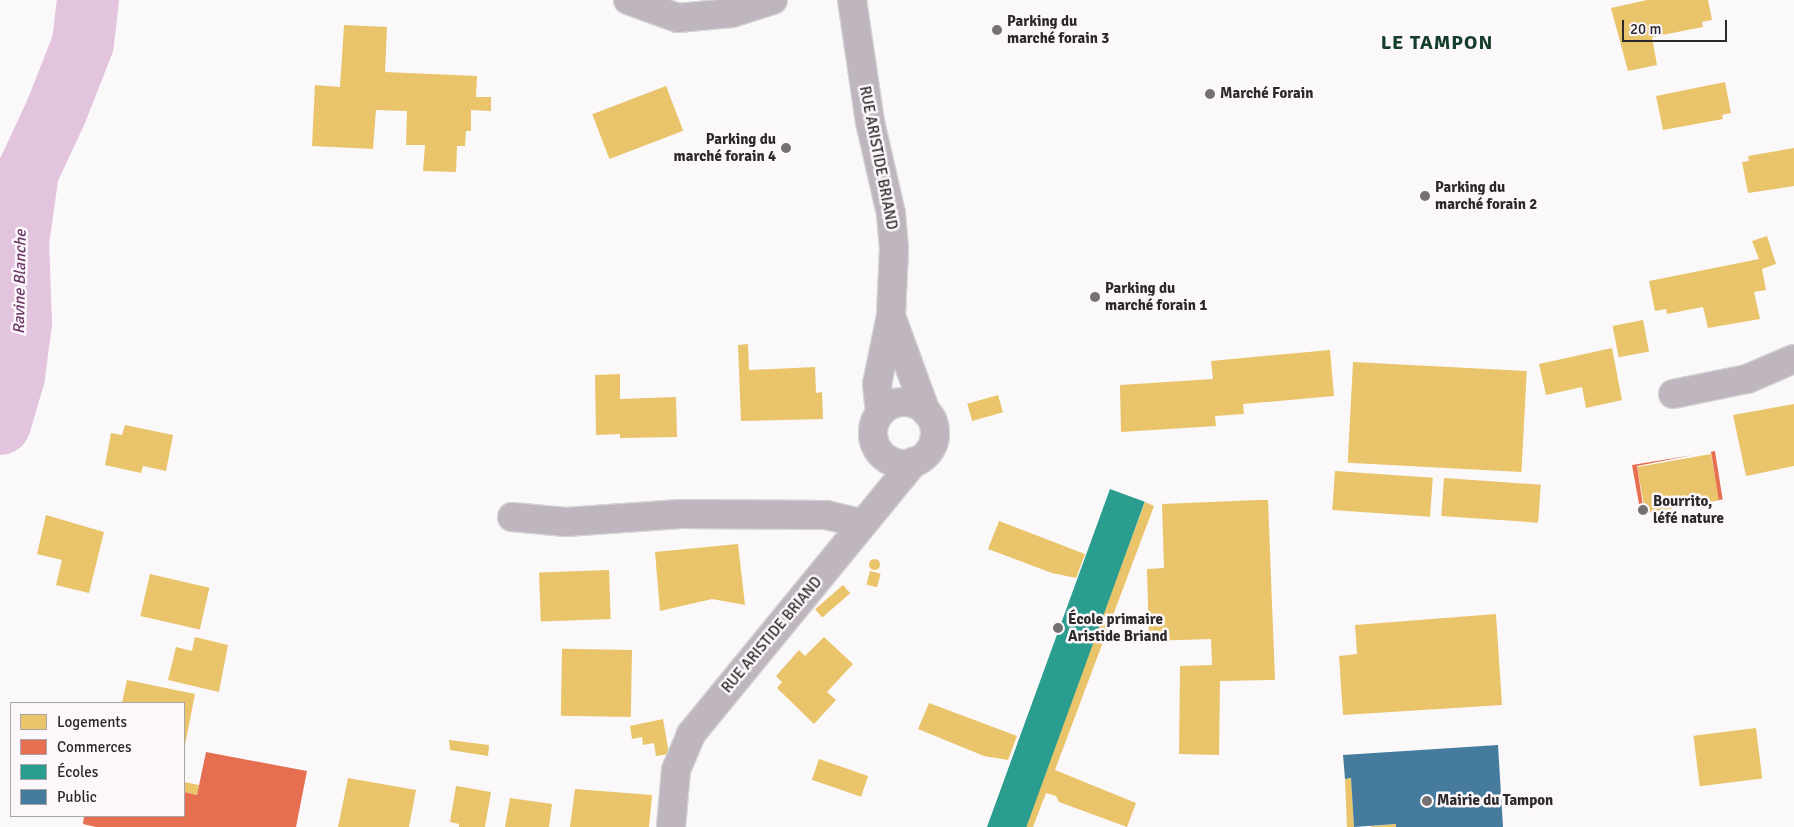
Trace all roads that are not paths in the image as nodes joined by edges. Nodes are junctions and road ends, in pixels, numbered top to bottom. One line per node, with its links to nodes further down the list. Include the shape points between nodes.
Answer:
1 (628, 0): 2 (street, via 678,18 732,13)
2 (773, 0)
3 (852, 0): 4 (street, RUE ARISTIDE BRIAND, via 870,122 891,214 894,249)
4 (891, 316): 7 (street, RUE ARISTIDE BRIAND); 8 (street, RUE ARISTIDE BRIAND, via 877,384)
5 (1794, 359): 6 (street, via 1747,379)
6 (1673, 394)
7 (926, 412): 8 (street, via 908,402 888,406); 9 (street, RUE ARISTIDE BRIAND, via 935,430 934,440 923,458)
8 (880, 413): 9 (street, RUE ARISTIDE BRIAND, via 873,432 878,451 894,463)
9 (914, 462): 11 (street, RUE ARISTIDE BRIAND)
10 (512, 518): 11 (street, via 566,522 681,514 826,515)
11 (861, 523): 12 (street, RUE ARISTIDE BRIAND, via 691,734 676,770)
12 (671, 827)

